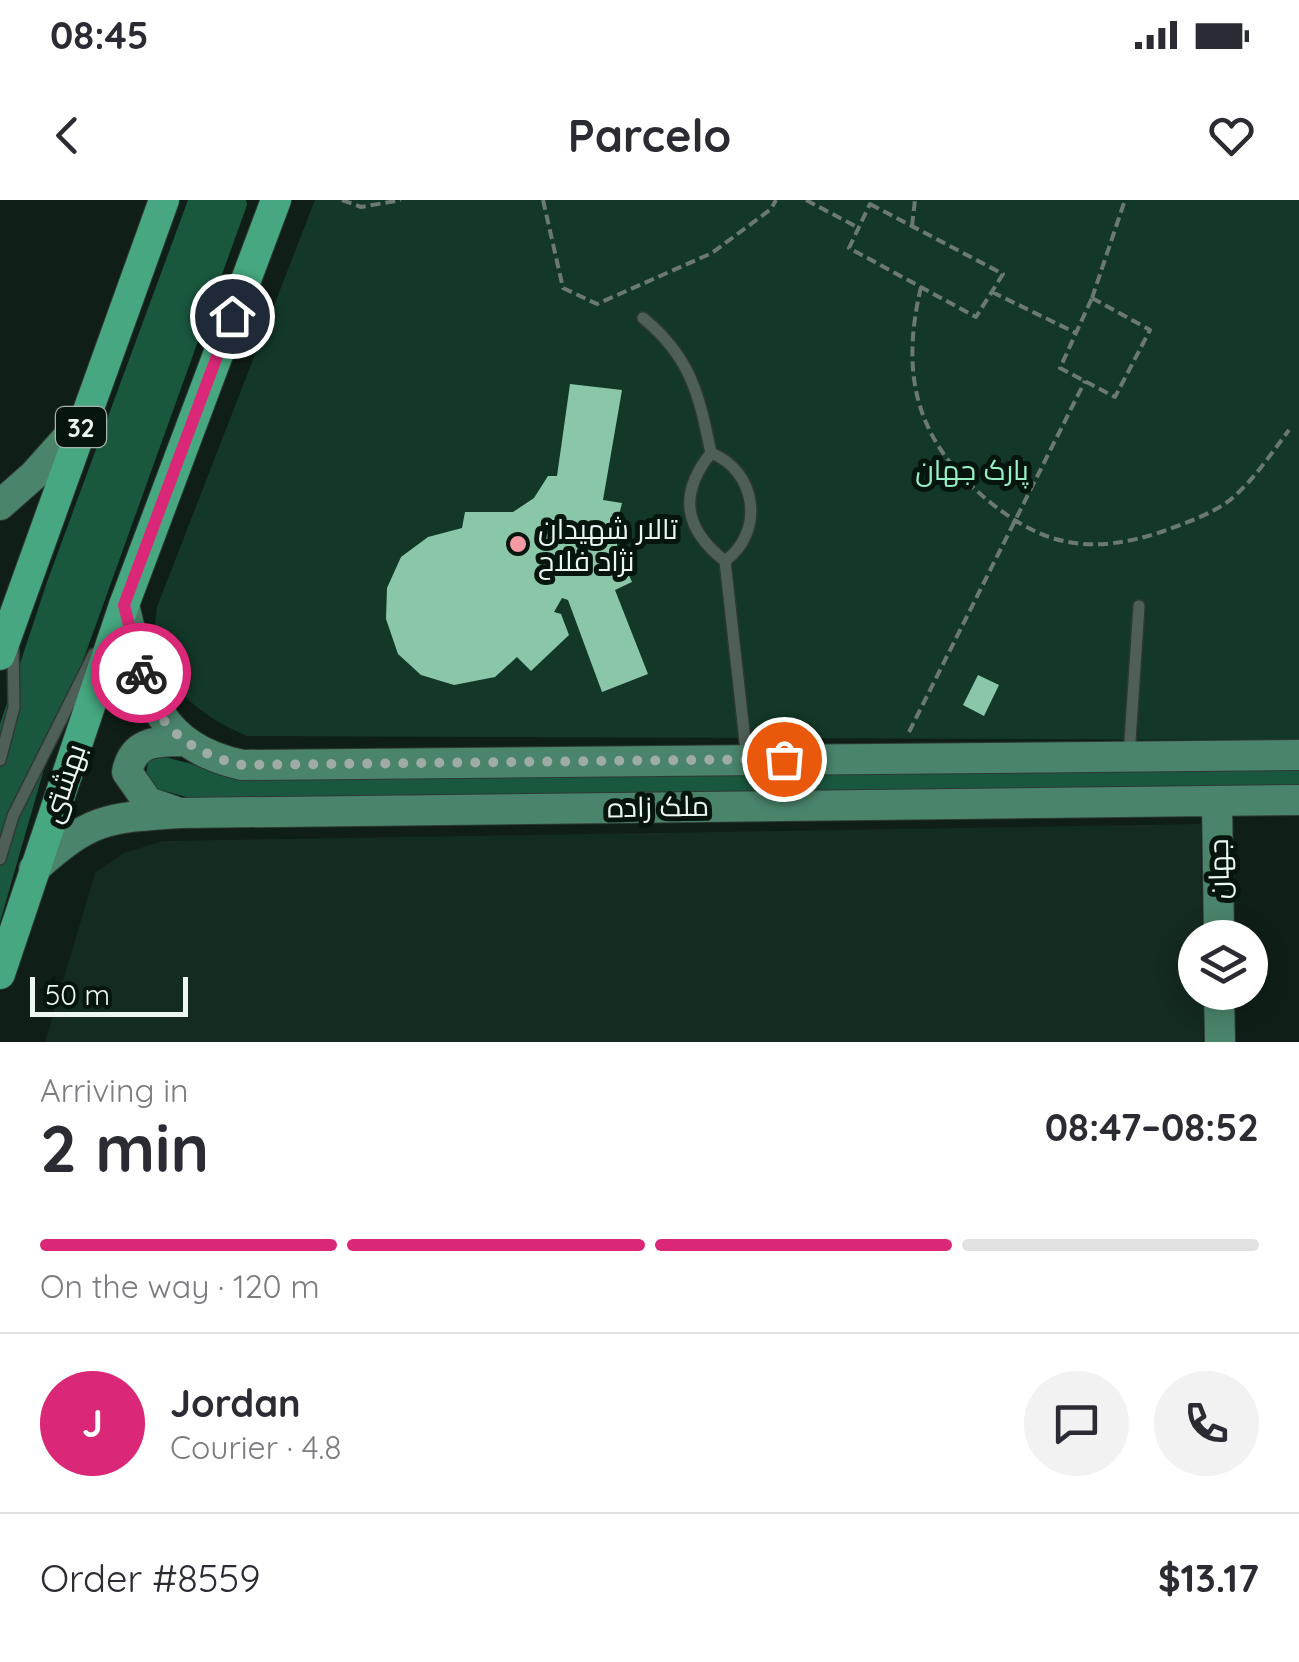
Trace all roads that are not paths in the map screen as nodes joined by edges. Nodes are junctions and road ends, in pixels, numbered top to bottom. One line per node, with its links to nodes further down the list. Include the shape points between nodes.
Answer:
1 (164, 200): 4 (main road, 32)
2 (270, 205): 8 (main road, بهشتى)
3 (643, 318): 5 (lane, via 673,342 693,380)
4 (85, 418): 6 (main road); 10 (main road, 32)
5 (711, 453): 7 (lane, via 690,487 692,524); 7 (lane, via 742,474 752,503 749,534)
6 (0, 505)
7 (725, 561): 15 (lane)
8 (127, 594): 12 (main road, ملک زاده, via 144,684 157,713); 20 (lane, via 48,742); 21 (main road, بهشتى)
9 (1139, 606): 14 (lane)
10 (13, 613): 11 (main road, 32); 16 (lane, via 14,707)
11 (0, 655)
12 (182, 741): 15 (main road, ملک زاده, via 206,756 260,766); 19 (main road, via 142,745 127,772 148,802)
13 (1299, 755): 14 (main road, ملک زاده)
14 (1129, 757): 15 (main road, ملک زاده)
15 (747, 759)
16 (0, 760)
17 (1299, 800): 18 (main road, ملک زاده)
18 (1217, 801): 19 (main road, ملک زاده); 22 (main road, جهان)
19 (180, 812): 21 (main road, ملک زاده, via 100,821)
20 (0, 859)
21 (34, 869): 23 (main road, بهشتى)
22 (1218, 920)
23 (0, 974)
24 (1219, 1010): 25 (main road)
25 (1220, 1042)

